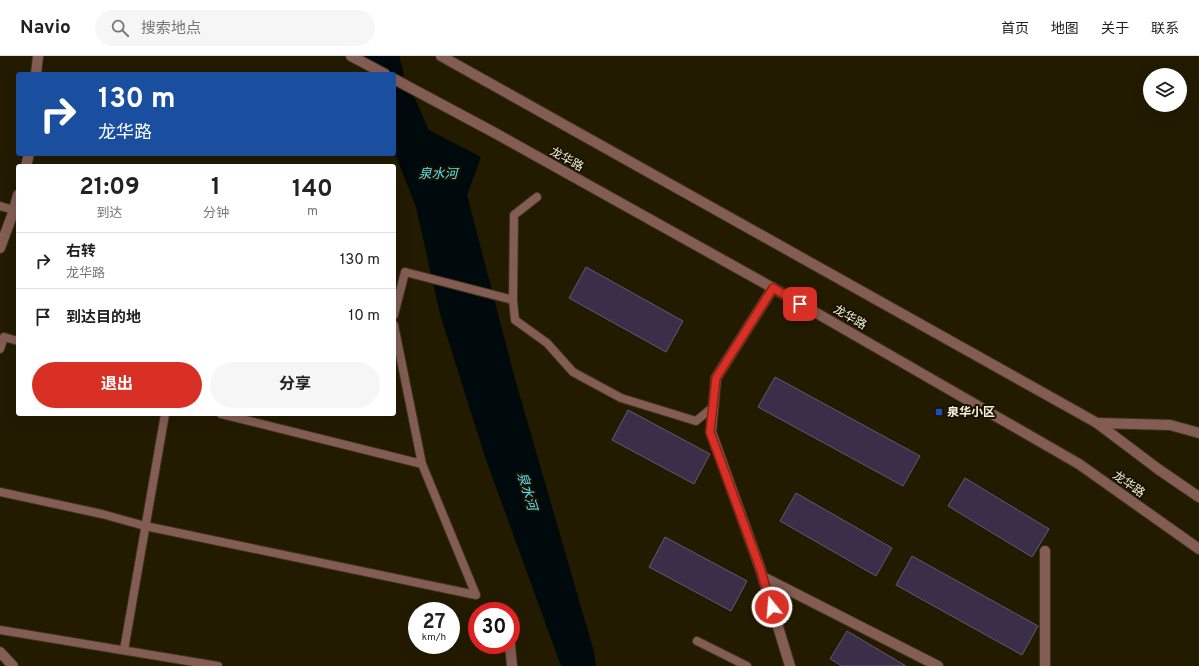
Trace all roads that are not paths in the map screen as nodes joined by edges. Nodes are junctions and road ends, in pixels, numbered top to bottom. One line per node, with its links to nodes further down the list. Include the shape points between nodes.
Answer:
1 (38, 56): 4 (street)
2 (351, 56): 5 (street)
3 (441, 56): 21 (street)
4 (36, 72)
5 (381, 72)
6 (396, 80): 12 (street, 龙华路)
7 (537, 197): 13 (lane, via 514,215)
8 (16, 202): 10 (street)
9 (0, 206): 10 (lane)
10 (14, 210): 11 (street)
11 (0, 248)
12 (773, 288): 18 (street, via 716,378); 27 (street, 龙华路, via 1079,464)
13 (513, 300): 14 (lane, via 405,272); 18 (lane, via 515,320 547,343 573,372 620,398 696,421)
14 (396, 307)
15 (396, 335): 23 (lane)
16 (16, 340): 17 (lane, via 4,337)
17 (0, 349)
18 (713, 407): 29 (street, via 710,432)
19 (165, 416): 26 (lane)
20 (229, 416): 23 (lane)
21 (1097, 422): 22 (street, via 1170,425); 25 (street)
22 (1199, 433)
23 (422, 464): 26 (lane, via 476,595)
24 (0, 492): 26 (lane)
25 (1199, 497)
26 (145, 526): 32 (lane)
27 (1199, 549)
28 (1044, 551): 41 (street)
29 (763, 577): 39 (street); 40 (street)
30 (0, 630): 32 (lane)
31 (697, 641): 38 (lane)
32 (124, 650): 36 (lane)
33 (0, 652): 35 (street)
34 (511, 654): 37 (street)
35 (13, 666)
36 (218, 666)
37 (512, 666)
38 (747, 666)
39 (790, 666)
40 (938, 666)
41 (1045, 666)

